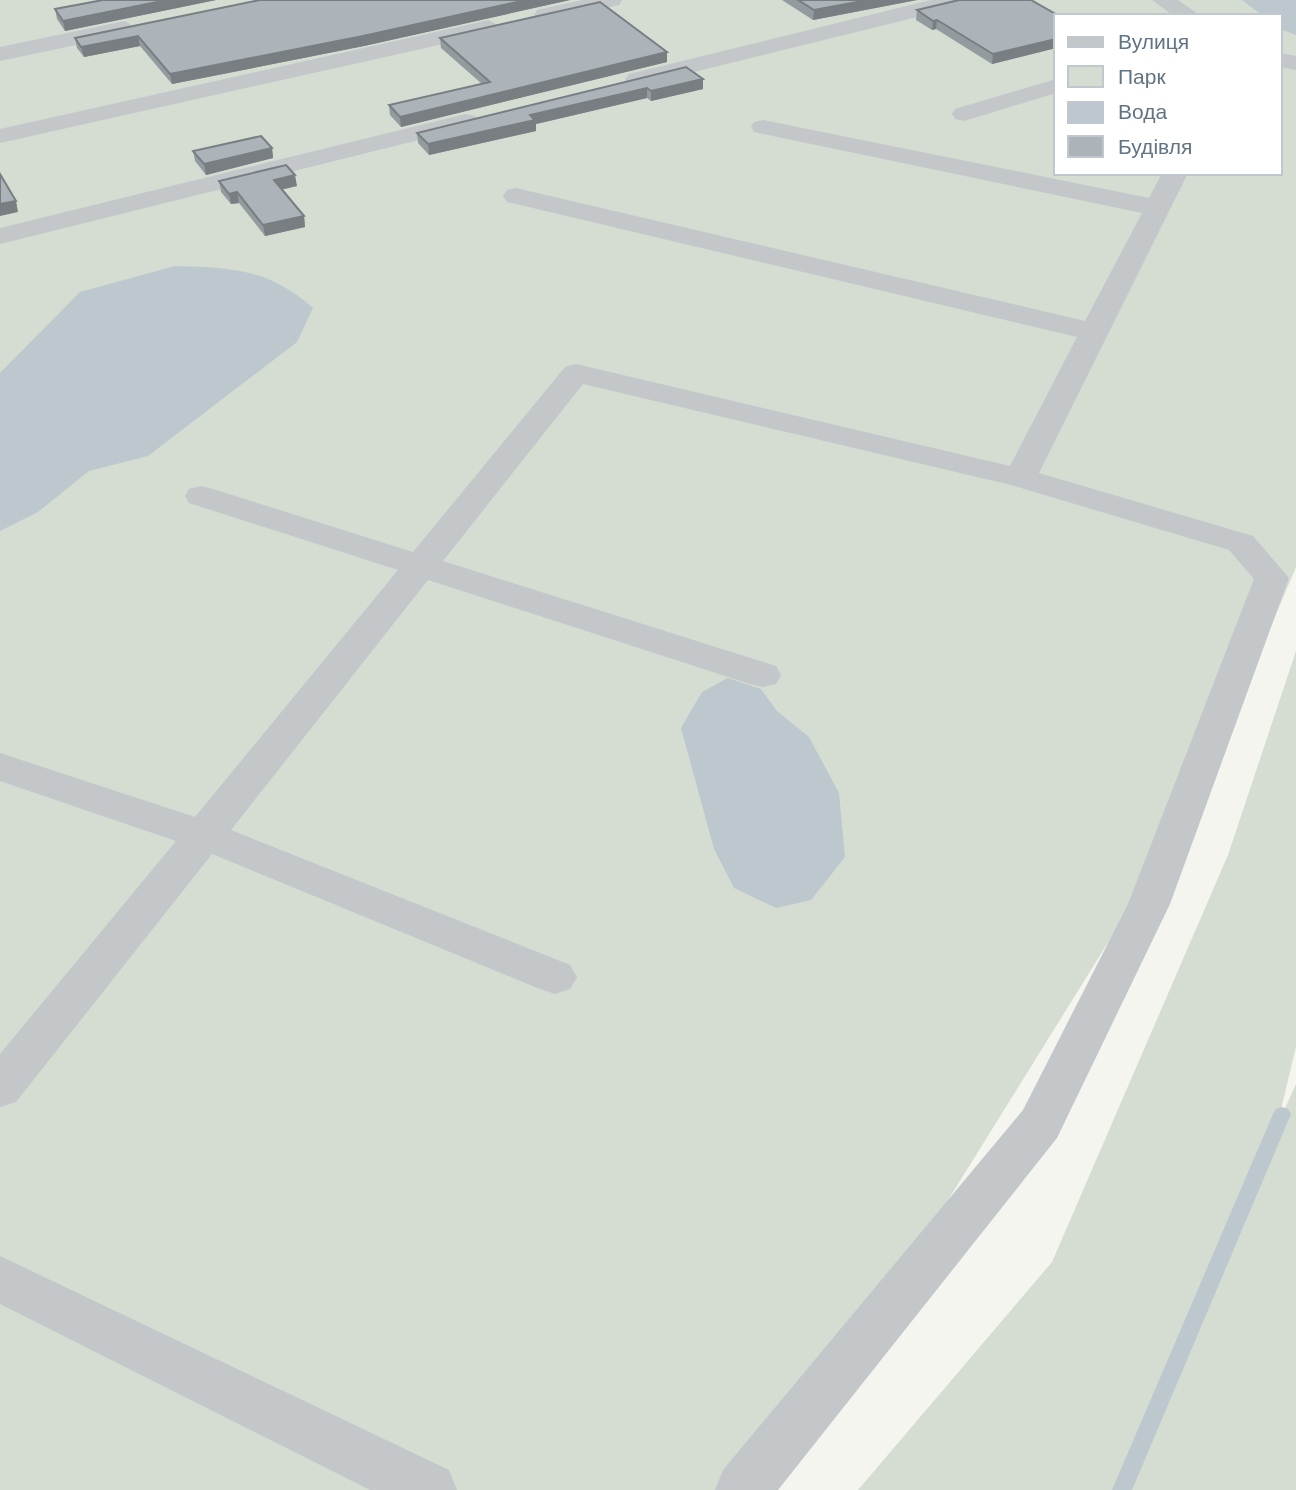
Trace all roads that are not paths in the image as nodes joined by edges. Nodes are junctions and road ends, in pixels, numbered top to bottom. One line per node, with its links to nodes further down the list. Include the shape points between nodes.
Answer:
1 (611, 0): 12 (lane)
2 (958, 0): 7 (lane)
3 (1163, 0): 4 (lane)
4 (1188, 14)
5 (144, 24): 6 (lane)
6 (0, 54)
7 (620, 83)
8 (1054, 87): 9 (lane)
9 (964, 114)
10 (485, 117): 16 (lane)
11 (763, 127): 15 (lane)
12 (0, 136)
13 (1174, 175): 15 (lane)
14 (516, 196): 17 (lane)
15 (1157, 208): 17 (lane)
16 (0, 236)
17 (1094, 332): 18 (lane)
18 (1020, 478): 20 (lane, via 576,373); 28 (lane, via 1241,543 1272,578 1149,904 1040,1124)
19 (201, 496): 20 (lane)
20 (421, 566): 21 (lane); 23 (lane)
21 (764, 675)
22 (0, 767): 23 (lane)
23 (204, 835): 24 (lane); 25 (lane)
24 (555, 977)
25 (0, 1088)
26 (0, 1279): 27 (lane)
27 (429, 1490)
28 (743, 1490)

